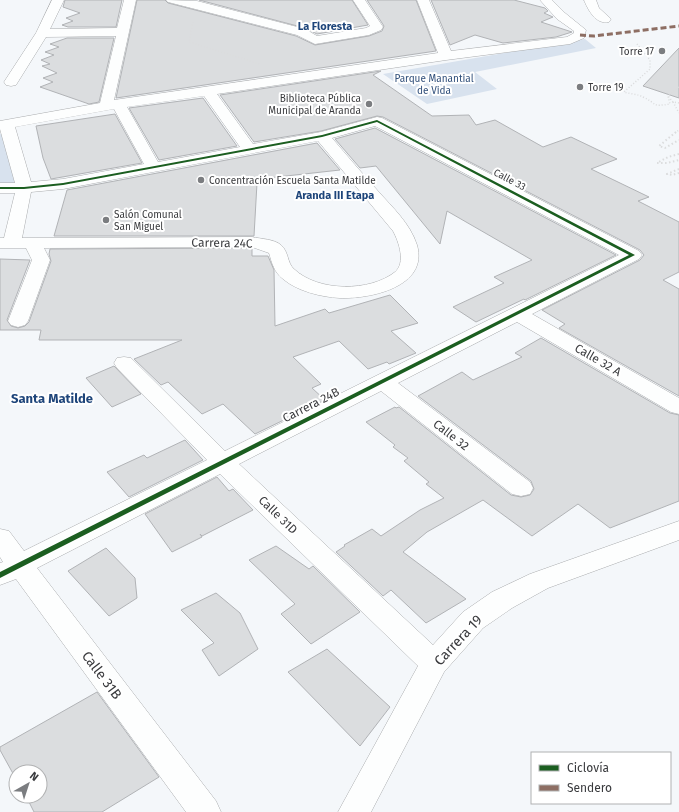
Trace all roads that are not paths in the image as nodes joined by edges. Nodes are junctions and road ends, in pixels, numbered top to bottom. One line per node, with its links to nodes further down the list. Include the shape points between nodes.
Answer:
1 (58, 0): 10 (street)
2 (130, 0): 9 (street)
3 (172, 0): 4 (street, via 301,32 315,40 369,31 377,27)
4 (359, 0)
5 (423, 0): 11 (street)
6 (546, 0): 11 (street, via 580,30 580,35 570,40)
7 (590, 0): 8 (street, via 594,10)
8 (605, 19)
9 (123, 32): 10 (street); 14 (street)
10 (42, 33): 12 (street)
11 (446, 56): 13 (street)
12 (11, 82)
13 (208, 92): 14 (street); 17 (street)
14 (113, 105): 15 (street); 18 (street)
15 (3, 125): 20 (street)
16 (322, 136): 17 (street); 21 (street, Carrera 24C, via 398,225 409,246 409,261 405,272 377,288 356,292 334,292 314,288 286,272 275,249 252,242); 23 (street, Calle 33, via 378,121)
17 (249, 150): 18 (street)
18 (153, 167): 20 (street, via 64,184)
19 (0, 188): 20 (street)
20 (24, 188): 22 (street)
21 (32, 242): 22 (street, Carrera 24C); 25 (street, via 41,260)
22 (6, 243)
23 (633, 255): 24 (street, Carrera 24B)
24 (516, 313): 27 (street, Carrera 24B); 28 (street, Calle 32 A)
25 (18, 321)
26 (124, 363): 29 (street, Calle 31D)
27 (382, 381): 29 (street, Carrera 24B); 30 (street, Calle 32)
28 (679, 406)
29 (222, 462): 33 (street, Carrera 24B); 34 (street, Calle 31D)
30 (521, 488)
31 (679, 530): 34 (street, Carrera 19, via 539,581 502,600 473,620)
32 (0, 538): 33 (street, Calle 31B)
33 (10, 570): 35 (street, Calle 31B)
34 (434, 664): 36 (street, Carrera 19)
35 (205, 812)
36 (354, 812)

